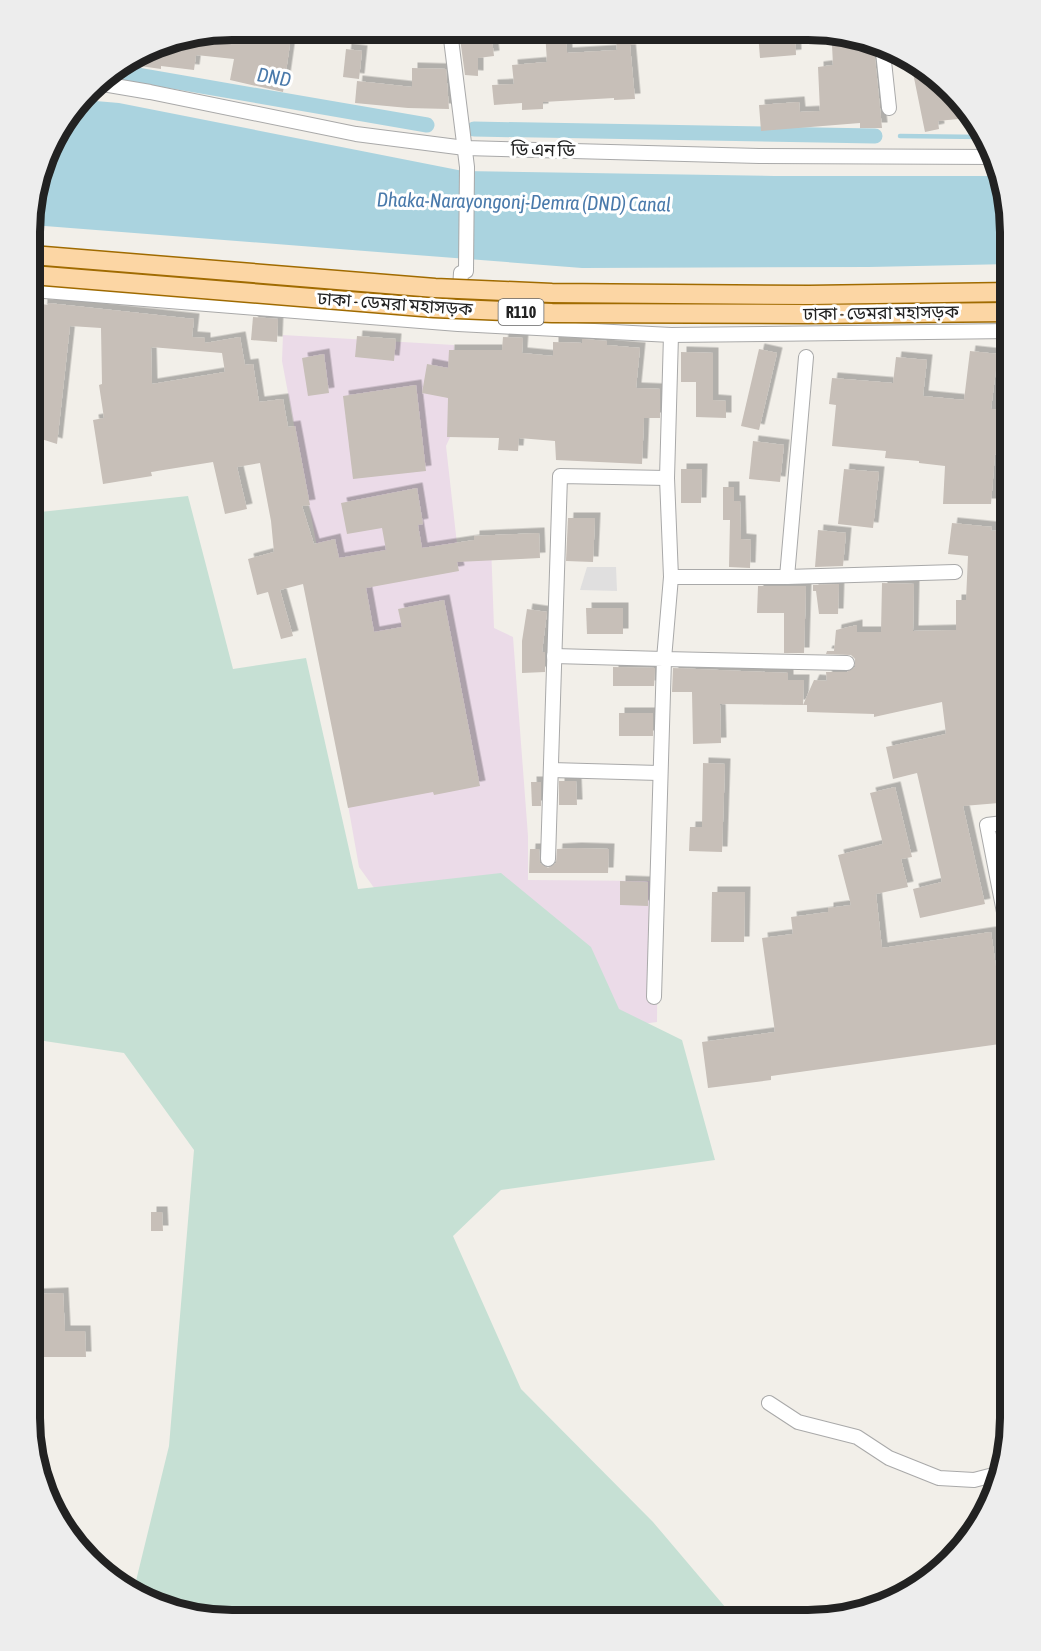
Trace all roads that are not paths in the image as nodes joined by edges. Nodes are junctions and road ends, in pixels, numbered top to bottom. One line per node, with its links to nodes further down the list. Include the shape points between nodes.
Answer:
1 (451, 40): 5 (street)
2 (883, 56): 4 (street)
3 (110, 85): 5 (street, ডি এন ডি, via 357,134)
4 (889, 108)
5 (465, 148): 6 (street, ডি এন ডি); 12 (street, via 467,267 461,273)
6 (985, 157)
7 (40, 256): 10 (main road, ঢাকা - ডেমরা মহাসড়ক / R110, bridge, via 435,288 552,293)
8 (40, 276): 11 (main road, ঢাকা - ডেমরা মহাসড়ক / R110, bridge, via 434,308 552,313)
9 (40, 291): 12 (street)
10 (1000, 292)
11 (1000, 312)
12 (464, 324): 14 (street)
13 (1000, 331): 14 (street)
14 (671, 335): 16 (street)
15 (806, 357): 19 (street)
16 (667, 478): 18 (street); 20 (street, via 560,476)
17 (955, 572): 19 (street)
18 (670, 576): 19 (street); 21 (street)
19 (787, 578)
20 (554, 656): 21 (street); 23 (street)
21 (664, 659): 22 (street); 24 (street)
22 (847, 663)
23 (551, 770): 24 (street); 26 (street)
24 (659, 773): 28 (street)
25 (1000, 823): 27 (street, via 987,825)
26 (548, 859)
27 (1000, 892)
28 (654, 997)
29 (769, 1402): 30 (street, via 798,1422 857,1437 889,1458 939,1478 974,1480)
30 (991, 1476)

